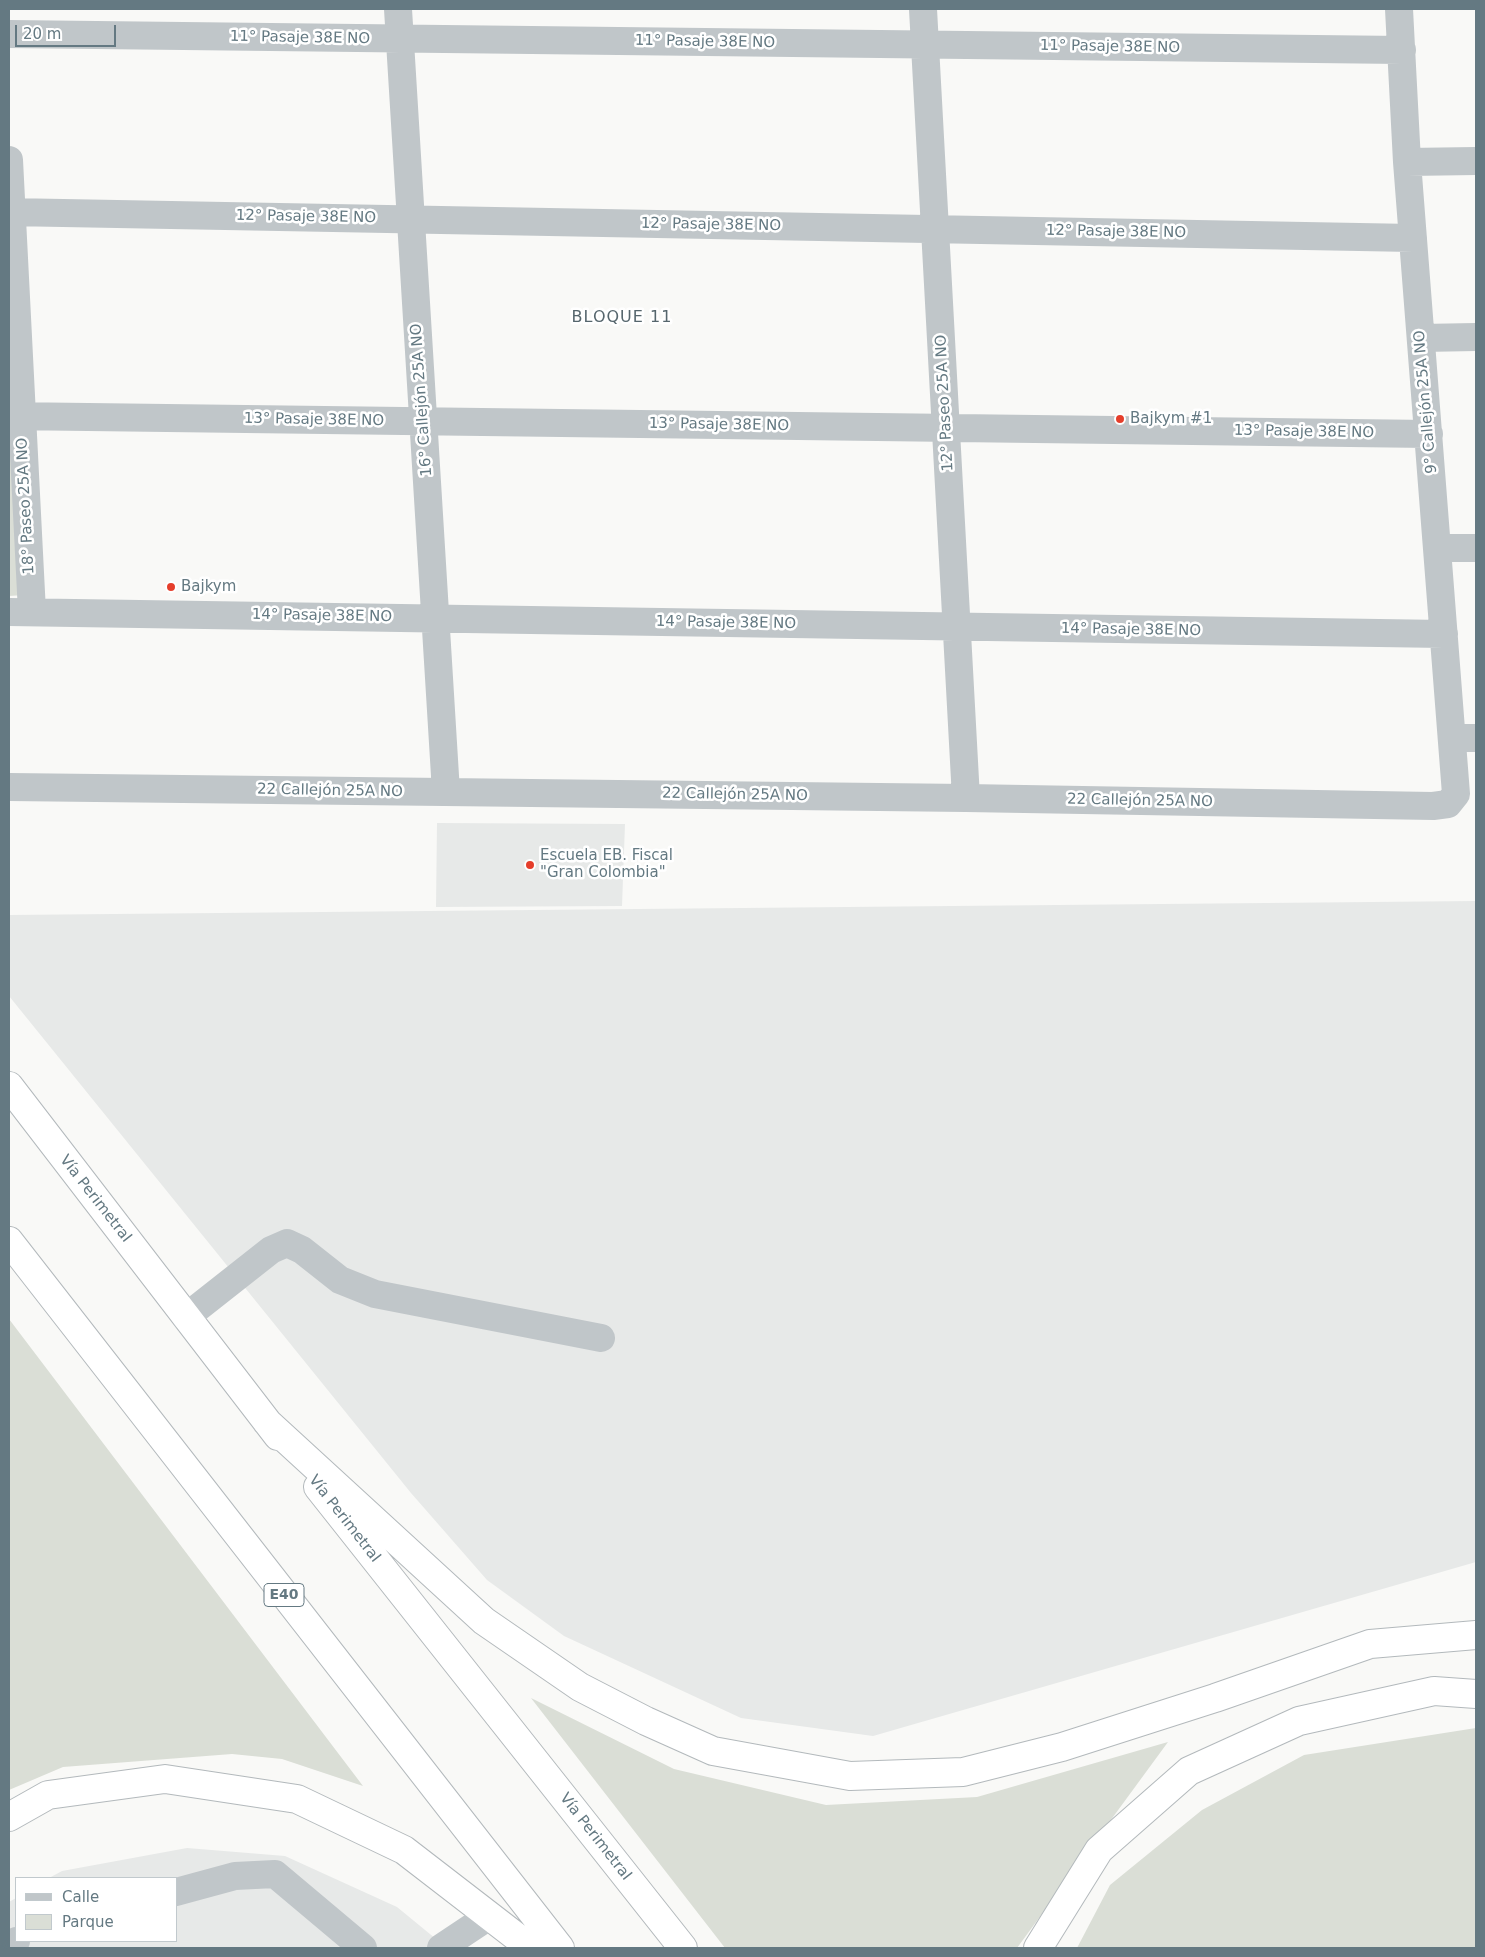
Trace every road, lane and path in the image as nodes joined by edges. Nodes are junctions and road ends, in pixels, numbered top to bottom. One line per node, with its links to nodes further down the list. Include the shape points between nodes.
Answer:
1 (398, 9): 5 (street, 16° Callejón 25A NO)
2 (923, 9): 6 (street, 12° Paseo 25A NO)
3 (1399, 9): 7 (street, 9° Callejón 25A NO)
4 (9, 34): 5 (street, 11° Pasaje 38E NO)
5 (400, 39): 6 (street, 11° Pasaje 38E NO); 12 (street, 16° Callejón 25A NO)
6 (925, 45): 7 (street, 11° Pasaje 38E NO); 13 (street, 12° Paseo 25A NO)
7 (1402, 50): 10 (street, 9° Callejón 25A NO)
8 (9, 160): 11 (street, 18° Paseo 25A NO)
9 (1476, 161): 10 (street)
10 (1407, 162): 14 (street, 9° Callejón 25A NO)
11 (10, 212): 12 (street, 12° Pasaje 38E NO); 17 (street, 18° Paseo 25A NO)
12 (411, 219): 13 (street, 12° Pasaje 38E NO); 18 (street, 16° Callejón 25A NO)
13 (936, 229): 14 (street, 12° Pasaje 38E NO); 19 (street, 12° Paseo 25A NO)
14 (1413, 238): 16 (street, 9° Callejón 25A NO)
15 (1476, 337): 16 (street)
16 (1421, 338): 20 (street, 9° Callejón 25A NO)
17 (15, 416): 18 (street, 13° Pasaje 38E NO); 23 (street, 18° Paseo 25A NO)
18 (424, 421): 19 (street, 13° Pasaje 38E NO); 24 (street, 16° Callejón 25A NO)
19 (946, 428): 20 (street, 13° Pasaje 38E NO); 25 (street, 12° Paseo 25A NO)
20 (1428, 434): 21 (street, 9° Callejón 25A NO)
21 (1437, 548): 22 (street); 26 (street, 9° Callejón 25A NO)
22 (1476, 548)
23 (20, 612): 24 (street, 14° Pasaje 38E NO)
24 (435, 618): 25 (street, 14° Pasaje 38E NO); 29 (street, 16° Callejón 25A NO)
25 (957, 627): 26 (street, 14° Pasaje 38E NO); 31 (street, 12° Paseo 25A NO)
26 (1444, 634): 27 (street, 9° Callejón 25A NO)
27 (1464, 738): 30 (street, 9° Callejón 25A NO)
28 (9, 787): 29 (street, 22 Callejón 25A NO)
29 (446, 792): 31 (street, 22 Callejón 25A NO)
30 (1456, 794): 31 (street, 22 Callejón 25A NO, via 1448,804 1433,806)
31 (966, 798)
32 (9, 1086): 34 (highway, Vía Perimetral)
33 (9, 1242): 45 (highway, E40)
34 (186, 1317): 35 (street, via 258,1259 287,1243 302,1250 340,1280 374,1294); 36 (highway, Vía Perimetral)
35 (601, 1338)
36 (267, 1422): 37 (highway, via 484,1621 580,1688 713,1751 850,1776 963,1772 1062,1747 1370,1644); 46 (highway, Vía Perimetral)
37 (1476, 1635)
38 (1476, 1694): 47 (highway, via 1434,1691 1299,1721 1189,1771 1098,1850)
39 (9, 1817): 41 (highway, via 48,1795 165,1779 297,1799 404,1850)
40 (178, 1891): 42 (street, via 235,1876 275,1874)
41 (489, 1916): 43 (street); 44 (highway)
42 (363, 1948)
43 (441, 1948)
44 (531, 1948)
45 (560, 1948)
46 (683, 1948)
47 (1038, 1948)

